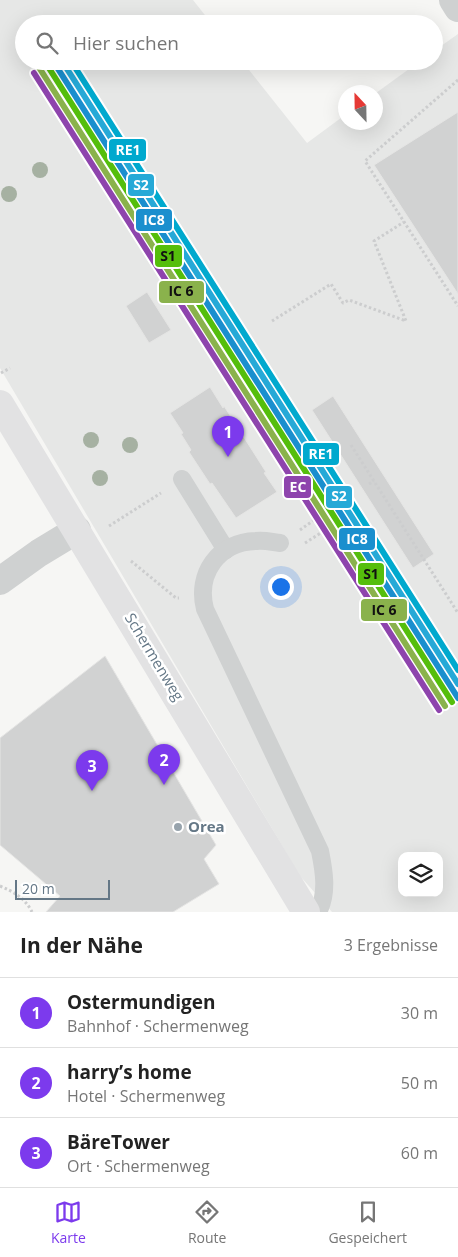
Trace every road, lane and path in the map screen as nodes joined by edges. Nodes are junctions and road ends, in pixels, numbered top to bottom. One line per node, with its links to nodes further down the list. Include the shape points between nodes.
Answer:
1 (453, 0): 2 (street)
2 (458, 8)
3 (458, 80): 4 (path, via 365,161)
4 (404, 222): 5 (path); 6 (path, via 374,241 406,321 349,300 343,304 331,284)
5 (458, 306)
6 (272, 321)
7 (10, 368): 8 (path)
8 (0, 373)
9 (0, 404): 16 (street, Schermenweg)
10 (351, 445): 12 (path)
11 (182, 479): 15 (path); 19 (lane)
12 (374, 481): 13 (path); 23 (path)
13 (369, 484)
14 (314, 520): 17 (path)
15 (105, 528)
16 (77, 530): 21 (street); 26 (street, Schermenweg)
17 (298, 532)
18 (280, 543): 19 (lane, via 254,541)
19 (226, 550): 22 (lane, via 214,559 202,584)
20 (126, 557): 22 (path, via 176,598)
21 (0, 581)
22 (201, 596): 27 (lane, via 320,851 325,884)
23 (458, 613)
24 (0, 886): 25 (path, via 14,892)
25 (32, 912)
26 (306, 912)
27 (318, 912)

